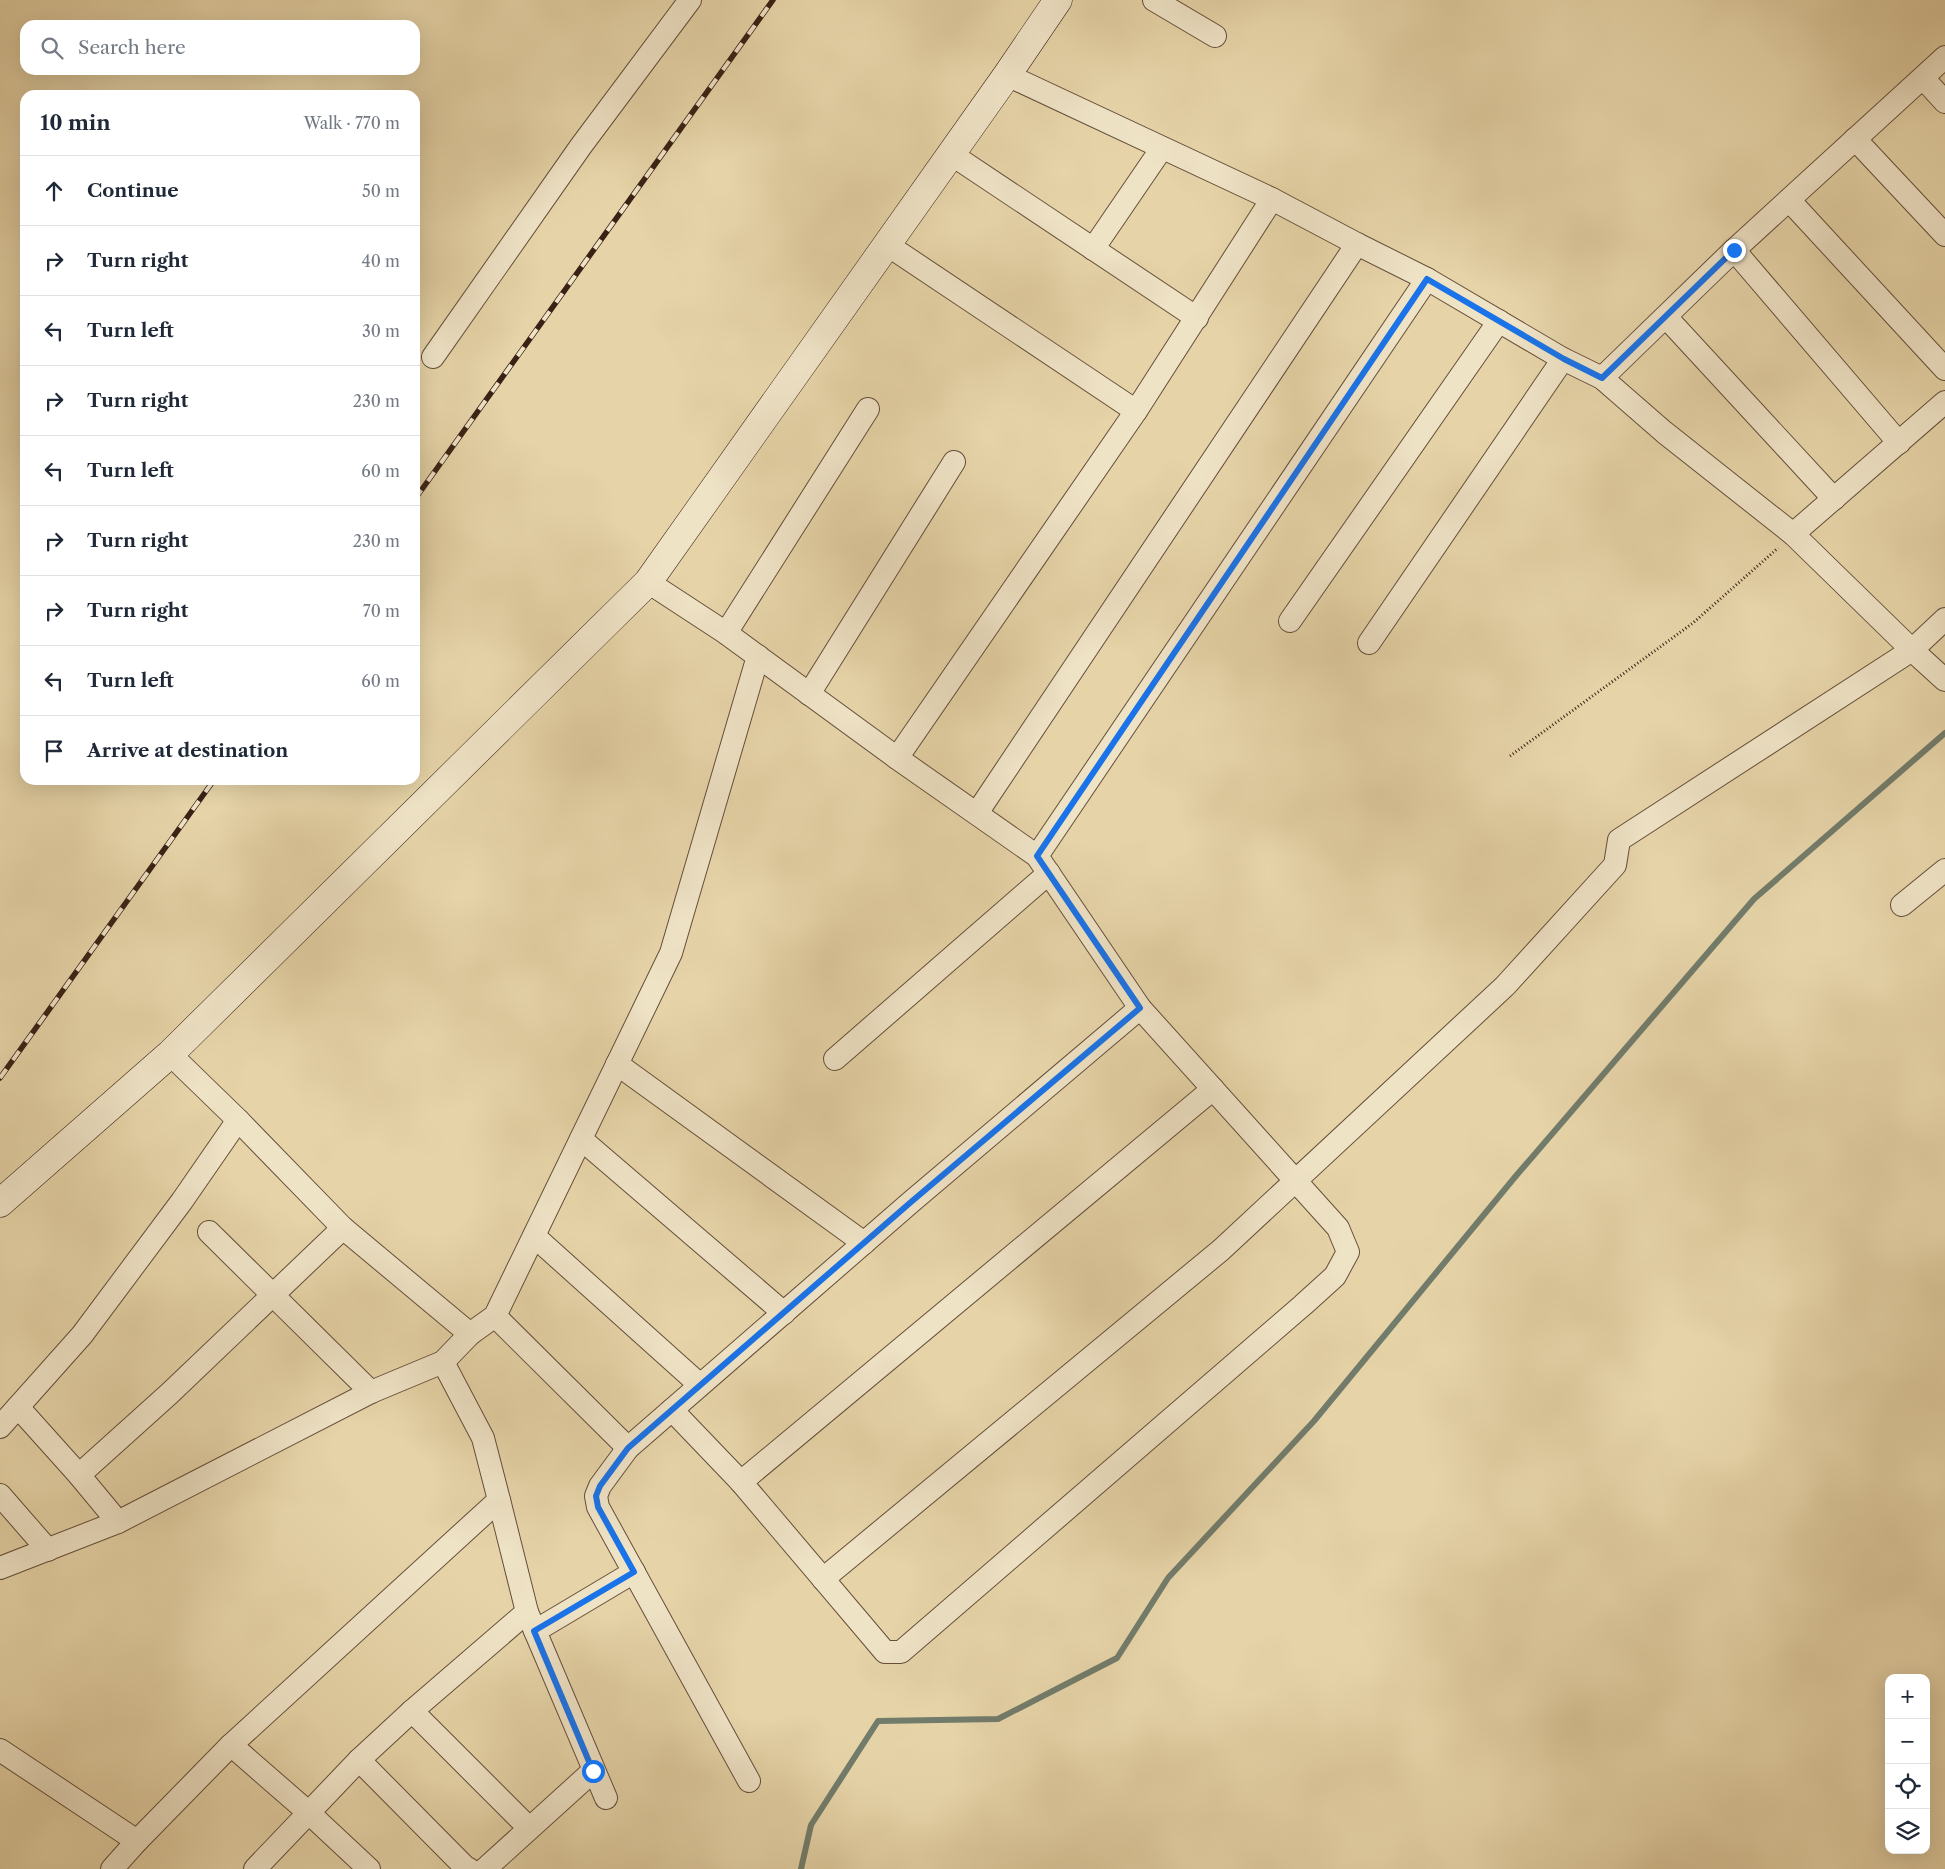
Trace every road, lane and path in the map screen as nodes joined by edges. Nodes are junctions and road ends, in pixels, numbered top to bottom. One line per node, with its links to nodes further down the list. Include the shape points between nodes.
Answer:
1 (690, 0): 23 (street, via 581,146)
2 (1058, 0): 6 (street)
3 (1154, 0): 4 (street)
4 (1215, 36)
5 (1945, 57): 7 (street)
6 (1007, 75): 10 (street); 11 (street)
7 (1923, 78): 8 (street); 9 (street)
8 (1945, 102)
9 (1855, 139): 13 (street); 14 (street)
10 (1162, 148): 12 (street); 17 (street)
11 (951, 154): 15 (street); 17 (street)
12 (1272, 199): 16 (street); 21 (street)
13 (1789, 200): 18 (street); 25 (street)
14 (1945, 235)
15 (886, 244): 29 (street); 34 (street)
16 (1357, 244): 19 (street); 45 (street)
17 (1093, 249): 21 (street)
18 (1734, 250): 20 (street); 30 (street)
19 (1427, 279): 22 (street); 46 (street)
20 (1666, 317): 26 (street); 32 (street)
21 (1197, 318): 29 (street)
22 (1499, 321): 24 (street); 36 (street)
23 (433, 357)
24 (1564, 359): 26 (street); 38 (street)
25 (1945, 369)
26 (1602, 378): 33 (street, via 1664,432)
27 (1945, 402): 30 (street)
28 (868, 409): 37 (street)
29 (1136, 411): 44 (street)
30 (1899, 442): 32 (street)
31 (954, 462): 42 (street)
32 (1834, 499): 33 (street)
33 (1793, 534): 39 (street); 43 (path, via 1693,623)
34 (648, 582): 37 (street); 50 (street)
35 (1945, 619): 39 (street)
36 (1290, 621)
37 (726, 634): 40 (street)
38 (1369, 643)
39 (1912, 650): 41 (street); 56 (street, via 1619,840 1615,865 1505,986)
40 (758, 656): 42 (street); 52 (street, via 671,953)
41 (1945, 680)
42 (809, 694): 44 (street)
43 (1510, 756)
44 (897, 758): 45 (street)
45 (977, 813): 46 (street)
46 (1043, 864): 49 (street); 51 (street)
47 (1945, 870): 48 (street)
48 (1902, 905)
49 (1140, 1008): 53 (street); 61 (street)
50 (170, 1054): 54 (street); 57 (street)
51 (835, 1059)
52 (617, 1064): 55 (street); 61 (street)
53 (1212, 1089): 56 (street); 74 (street)
54 (238, 1120): 58 (street); 69 (street, via 82,1335)
55 (581, 1139): 60 (street); 63 (street)
56 (1295, 1182): 81 (street, via 1221,1250); 81 (street, via 1338,1228 1348,1252 1335,1276 901,1652 885,1652)
57 (0, 1203)
58 (343, 1228): 62 (street); 65 (street)
59 (209, 1232): 62 (street)
60 (534, 1236): 64 (street); 67 (street)
61 (864, 1243): 63 (street)
62 (273, 1296): 68 (street); 73 (street)
63 (784, 1313): 67 (street)
64 (495, 1316): 65 (street); 72 (street)
65 (470, 1334): 66 (street)
66 (443, 1362): 68 (street); 76 (street, via 483,1438)
67 (700, 1385): 70 (street)
68 (371, 1392): 77 (street)
69 (18, 1407): 71 (street); 73 (street)
70 (672, 1410): 72 (street); 74 (street)
71 (0, 1428)
72 (628, 1448): 80 (street, via 596,1496 598,1507)
73 (79, 1475): 77 (street)
74 (741, 1482): 81 (street)
75 (0, 1495): 78 (street)
76 (499, 1500): 82 (street); 84 (street)
77 (118, 1522): 78 (street)
78 (48, 1550): 79 (street)
79 (0, 1568)
80 (634, 1572): 82 (street); 88 (street)
81 (823, 1578)
82 (531, 1622): 83 (street); 87 (street)
83 (412, 1711): 86 (street); 91 (street)
84 (231, 1745): 90 (street); 92 (street)
85 (0, 1750): 92 (street)
86 (359, 1760): 90 (street); 96 (street)
87 (593, 1771): 89 (street); 91 (street)
88 (749, 1781)
89 (606, 1798)
90 (309, 1813): 94 (street); 95 (street)
91 (529, 1828): 97 (street)
92 (137, 1841): 93 (street)
93 (112, 1869)
94 (255, 1869)
95 (369, 1869)
96 (469, 1869)
97 (485, 1869)

